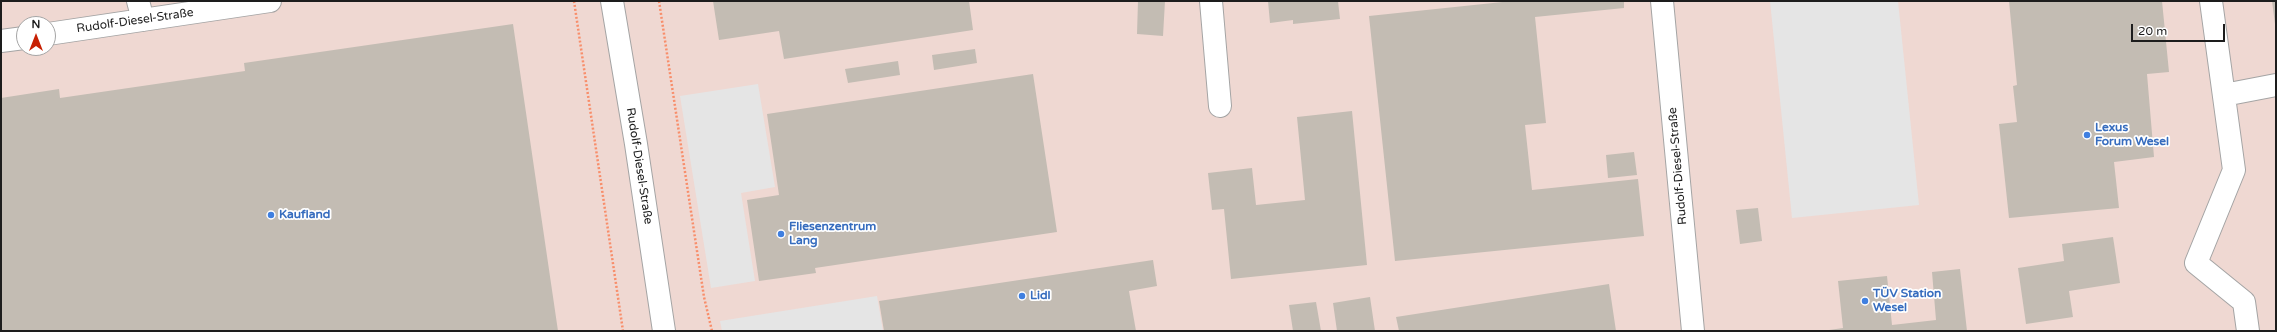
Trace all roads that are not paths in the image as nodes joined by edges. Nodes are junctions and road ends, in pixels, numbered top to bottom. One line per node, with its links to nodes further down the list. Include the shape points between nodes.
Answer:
1 (270, 1): 6 (street, Rudolf-Diesel-Straße)
2 (612, 1): 13 (street, Rudolf-Diesel-Straße)
3 (1211, 1): 12 (street)
4 (1662, 1): 14 (street, Rudolf-Diesel-Straße)
5 (2211, 1): 11 (street)
6 (141, 11): 7 (street, Rudolf-Diesel-Straße)
7 (56, 32)
8 (16, 39): 9 (street)
9 (1, 41)
10 (2276, 85): 11 (street)
11 (2224, 95): 15 (street, via 2234,170 2196,263 2244,302)
12 (1220, 106)
13 (664, 331)
14 (1693, 331)
15 (2248, 331)

